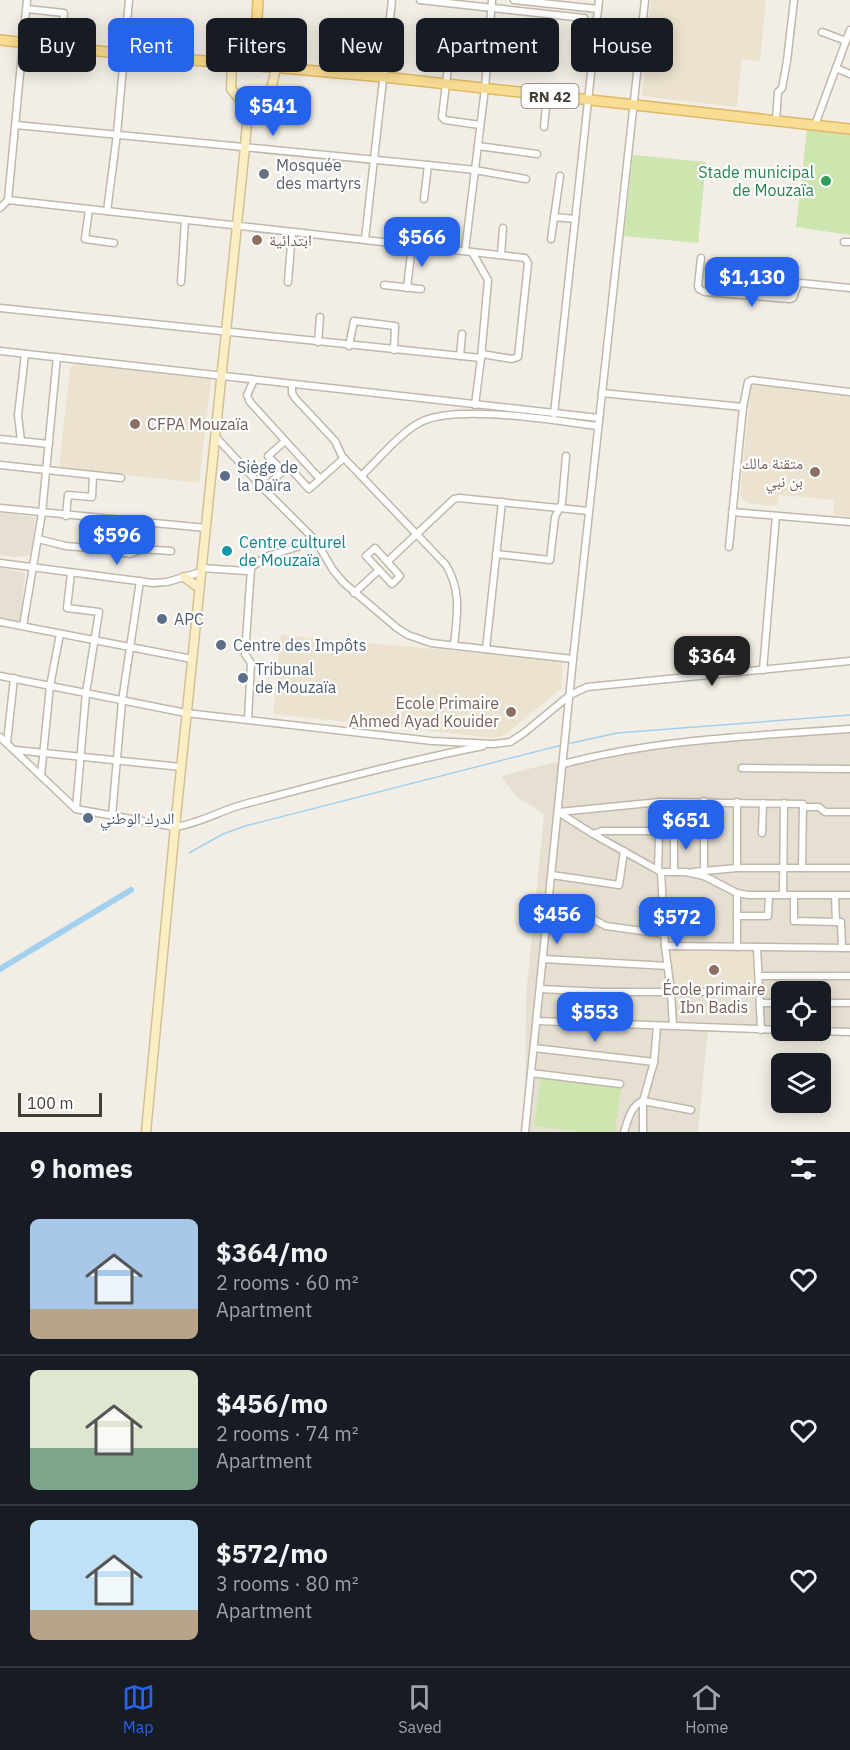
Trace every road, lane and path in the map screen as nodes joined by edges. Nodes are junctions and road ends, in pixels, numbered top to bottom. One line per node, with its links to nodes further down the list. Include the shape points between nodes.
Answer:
1 (27, 0): 11 (street)
2 (129, 0): 15 (street)
3 (258, 0): 16 (main road)
4 (392, 0): 31 (street)
5 (420, 0): 10 (street)
6 (514, 0): 12 (street)
7 (599, 0): 12 (street)
8 (645, 0): 36 (street)
9 (794, 0): 38 (street)
10 (492, 4): 17 (street)
11 (27, 9): 13 (street); 14 (street, via 64,13)
12 (598, 9): 35 (street)
13 (26, 18)
14 (64, 18)
15 (128, 18)
16 (257, 18)
17 (584, 18)
18 (822, 32): 19 (street)
19 (848, 36): 22 (street)
20 (0, 40): 21 (main road)
21 (18, 43)
22 (836, 69): 30 (street); 41 (street)
23 (307, 71): 31 (main road, RN 42)
24 (21, 72): 39 (street)
25 (123, 72): 44 (street)
26 (232, 72): 37 (main road, via 231,89)
27 (275, 72): 37 (main road, via 270,94)
28 (447, 72): 32 (street)
29 (486, 72): 33 (street)
30 (850, 74)
31 (384, 77): 32 (main road, RN 42); 48 (street)
32 (446, 84): 33 (main road, RN 42); 40 (street, via 442,117)
33 (485, 88): 34 (main road, RN 42); 40 (street)
34 (547, 95): 35 (main road, RN 42); 42 (street)
35 (589, 100): 36 (main road, RN 42); 59 (street)
36 (633, 105): 38 (main road, RN 42); 93 (street)
37 (248, 110): 46 (main road)
38 (776, 121): 41 (main road, RN 42)
39 (16, 125): 44 (street); 54 (street)
40 (480, 125): 45 (street)
41 (815, 125): 43 (main road, RN 42)
42 (544, 127)
43 (850, 129)
44 (117, 134): 46 (street); 57 (street)
45 (478, 146): 47 (street); 50 (street)
46 (246, 147): 48 (street); 61 (main road)
47 (537, 154)
48 (375, 159): 49 (street); 64 (street)
49 (428, 165): 50 (street); 53 (street)
50 (474, 170): 52 (street); 68 (street)
51 (560, 176): 58 (street)
52 (526, 179)
53 (424, 199)
54 (8, 200): 55 (street); 56 (street)
55 (0, 208)
56 (88, 209): 57 (street); 66 (street, via 85,239)
57 (107, 212): 60 (street)
58 (554, 217): 59 (street); 65 (street)
59 (575, 219): 96 (street)
60 (185, 220): 61 (street); 71 (street)
61 (237, 226): 63 (street); 79 (main road)
62 (503, 228): 69 (street)
63 (292, 232): 64 (street); 72 (street)
64 (365, 239): 67 (street)
65 (551, 239)
66 (114, 243)
67 (412, 245): 68 (street); 74 (street)
68 (469, 251): 69 (street); 87 (street, via 488,280)
69 (501, 255): 87 (street, via 525,258 528,263 518,357)
70 (701, 258): 75 (street, via 698,285 705,292 790,299 801,283)
71 (181, 282)
72 (288, 282)
73 (384, 285): 74 (street)
74 (407, 288): 76 (street)
75 (850, 288)
76 (421, 289)
77 (0, 308): 79 (street)
78 (320, 317): 81 (street)
79 (226, 333): 81 (street); 89 (main road)
80 (462, 334): 86 (street)
81 (318, 342): 82 (street)
82 (349, 346): 83 (street); 83 (street, via 354,321 395,326)
83 (394, 350): 86 (street)
84 (0, 351): 85 (street)
85 (25, 354): 88 (street); 101 (street, via 18,415)
86 (460, 356): 87 (street)
87 (482, 356): 94 (street)
88 (57, 357): 89 (street); 103 (street)
89 (221, 376): 90 (street); 99 (main road)
90 (254, 380): 91 (street); 102 (street, via 248,398)
91 (292, 384): 94 (street); 105 (street, via 295,398 335,441)
92 (850, 392): 95 (street, via 752,380 748,382)
93 (602, 393): 95 (street); 97 (street)
94 (475, 405): 96 (street)
95 (743, 407): 118 (street)
96 (554, 414): 97 (street)
97 (599, 418): 98 (street)
98 (598, 426): 110 (street, via 472,413 436,417 411,428); 117 (street)
99 (215, 436): 113 (street); 124 (main road)
100 (0, 439): 101 (street)
101 (21, 441): 103 (street)
102 (285, 441): 108 (street, via 268,456); 112 (street)
103 (49, 444): 107 (street)
104 (566, 456): 116 (street)
105 (344, 458): 110 (street); 112 (street)
106 (0, 465): 107 (street)
107 (46, 471): 109 (street); 119 (street)
108 (283, 471): 112 (street, via 288,466 309,489); 113 (street)
109 (93, 475): 111 (street); 120 (street, via 92,497 68,495)
110 (361, 476): 125 (street)
111 (121, 478)
112 (320, 479)
113 (264, 489): 127 (street)
114 (502, 502): 116 (street); 125 (street, via 454,500); 131 (street)
115 (0, 508): 119 (street)
116 (560, 509): 117 (street); 131 (street, via 555,517 550,560)
117 (589, 511): 152 (street)
118 (732, 512): 121 (street); 128 (street)
119 (42, 513): 120 (street); 126 (street)
120 (66, 516): 122 (street)
121 (776, 516): 123 (street); 154 (street)
122 (114, 520): 124 (street); 129 (street)
123 (850, 522)
124 (206, 528): 136 (main road)
125 (416, 535): 132 (street); 147 (street, via 446,565 456,586)
126 (38, 539): 129 (street); 134 (street)
127 (316, 541): 135 (street, via 265,557); 142 (street, via 333,570)
128 (729, 547)
129 (111, 550): 130 (street, via 130,554 142,549)
130 (171, 551)
131 (496, 554): 149 (street)
132 (388, 561): 137 (street, via 375,548 366,556); 137 (street, via 400,576 392,584)
133 (0, 563): 134 (street)
134 (33, 568): 138 (street); 144 (street)
135 (251, 569): 136 (street); 162 (street, via 245,654 251,663)
136 (201, 570): 139 (street); 141 (main road)
137 (379, 570): 142 (street)
138 (71, 573): 140 (street); 146 (street, via 67,608 99,612)
139 (183, 577): 140 (street, via 162,583); 141 (main road)
140 (140, 581): 148 (street)
141 (199, 588): 151 (main road)
142 (354, 593): 147 (street, via 408,635)
143 (0, 622): 144 (street)
144 (23, 627): 145 (street)
145 (60, 634): 146 (street); 157 (street)
146 (95, 641): 148 (street); 158 (street)
147 (454, 645): 149 (street)
148 (130, 648): 151 (street); 160 (street)
149 (486, 649): 152 (street)
150 (850, 652): 153 (street)
151 (192, 659): 161 (main road)
152 (573, 659): 159 (street)
153 (850, 661): 154 (street)
154 (763, 670): 159 (street, via 587,687)
155 (0, 676): 156 (street)
156 (14, 678): 157 (street); 165 (street)
157 (50, 686): 158 (street); 168 (street)
158 (86, 693): 160 (street); 169 (street)
159 (570, 695): 166 (street, via 517,738); 171 (street)
160 (122, 701): 161 (street); 170 (street)
161 (186, 713): 162 (street); 172 (main road)
162 (248, 720): 166 (street, via 432,741)
163 (850, 729): 171 (street, via 668,743)
164 (0, 737): 165 (street)
165 (7, 743): 167 (street)
166 (494, 744): 186 (street, via 411,761 235,807)
167 (14, 750): 168 (street); 175 (street)
168 (43, 753): 169 (street); 175 (street)
169 (80, 757): 170 (street); 182 (street)
170 (117, 760): 172 (street); 185 (street)
171 (563, 764): 183 (street)
172 (181, 767): 186 (main road)
173 (742, 768): 174 (street)
174 (850, 769)
175 (41, 776): 182 (street)
176 (704, 801): 177 (street); 178 (street); 189 (street)
177 (660, 802): 183 (street); 187 (street)
178 (736, 802): 179 (street); 194 (street)
179 (763, 802): 180 (street); 190 (street)
180 (783, 803): 181 (street); 193 (street)
181 (803, 807): 184 (street); 195 (street)
182 (76, 809): 185 (street)
183 (558, 812): 191 (street); 201 (street)
184 (850, 812)
185 (112, 816): 186 (street)
186 (175, 827): 241 (main road)
187 (658, 830): 188 (street); 191 (street); 198 (street)
188 (674, 831): 189 (street); 199 (street)
189 (704, 831): 197 (street)
190 (762, 832)
191 (593, 834): 192 (street)
192 (624, 851): 198 (street); 201 (street, via 619,885)
193 (783, 867): 194 (street); 195 (street); 204 (street)
194 (737, 868): 197 (street)
195 (802, 868): 196 (street)
196 (850, 868)
197 (704, 870): 200 (street)
198 (659, 871): 199 (street); 211 (street)
199 (674, 872): 200 (street)
200 (686, 872): 202 (street, via 704,876)
201 (552, 875): 208 (street)
202 (736, 893): 203 (street); 209 (street)
203 (769, 895): 204 (street); 209 (street, via 768,916)
204 (783, 895): 205 (street)
205 (794, 895): 206 (street); 210 (street, via 794,921)
206 (835, 895): 207 (street); 210 (street)
207 (850, 896)
208 (549, 906): 211 (street, via 579,912 606,926); 217 (street)
209 (736, 916): 213 (street)
210 (836, 922): 215 (street, via 842,922)
211 (664, 934): 212 (street)
212 (665, 946): 213 (street); 218 (street)
213 (736, 947): 214 (street)
214 (758, 947): 215 (street); 219 (street)
215 (842, 948): 216 (street)
216 (850, 948)
217 (543, 959): 218 (street); 221 (street)
218 (668, 966): 223 (street)
219 (760, 976): 220 (street); 222 (street)
220 (850, 976)
221 (540, 989): 223 (street); 228 (street)
222 (761, 992): 223 (street); 224 (street)
223 (671, 993): 230 (street)
224 (761, 1003): 225 (street); 231 (street)
225 (771, 1003)
226 (831, 1003): 227 (street)
227 (850, 1003)
228 (537, 1021): 229 (street); 235 (street)
229 (657, 1026): 230 (street); 236 (street)
230 (673, 1026): 231 (street)
231 (761, 1030): 232 (street)
232 (771, 1030)
233 (831, 1031): 234 (street)
234 (850, 1032)
235 (534, 1048): 236 (street); 237 (street)
236 (654, 1062): 239 (street)
237 (531, 1072): 238 (street); 242 (street)
238 (620, 1084)
239 (643, 1101): 240 (street); 243 (street, via 633,1108); 244 (street)
240 (691, 1110)
241 (146, 1132)
242 (525, 1132)
243 (624, 1132)
244 (643, 1132)

